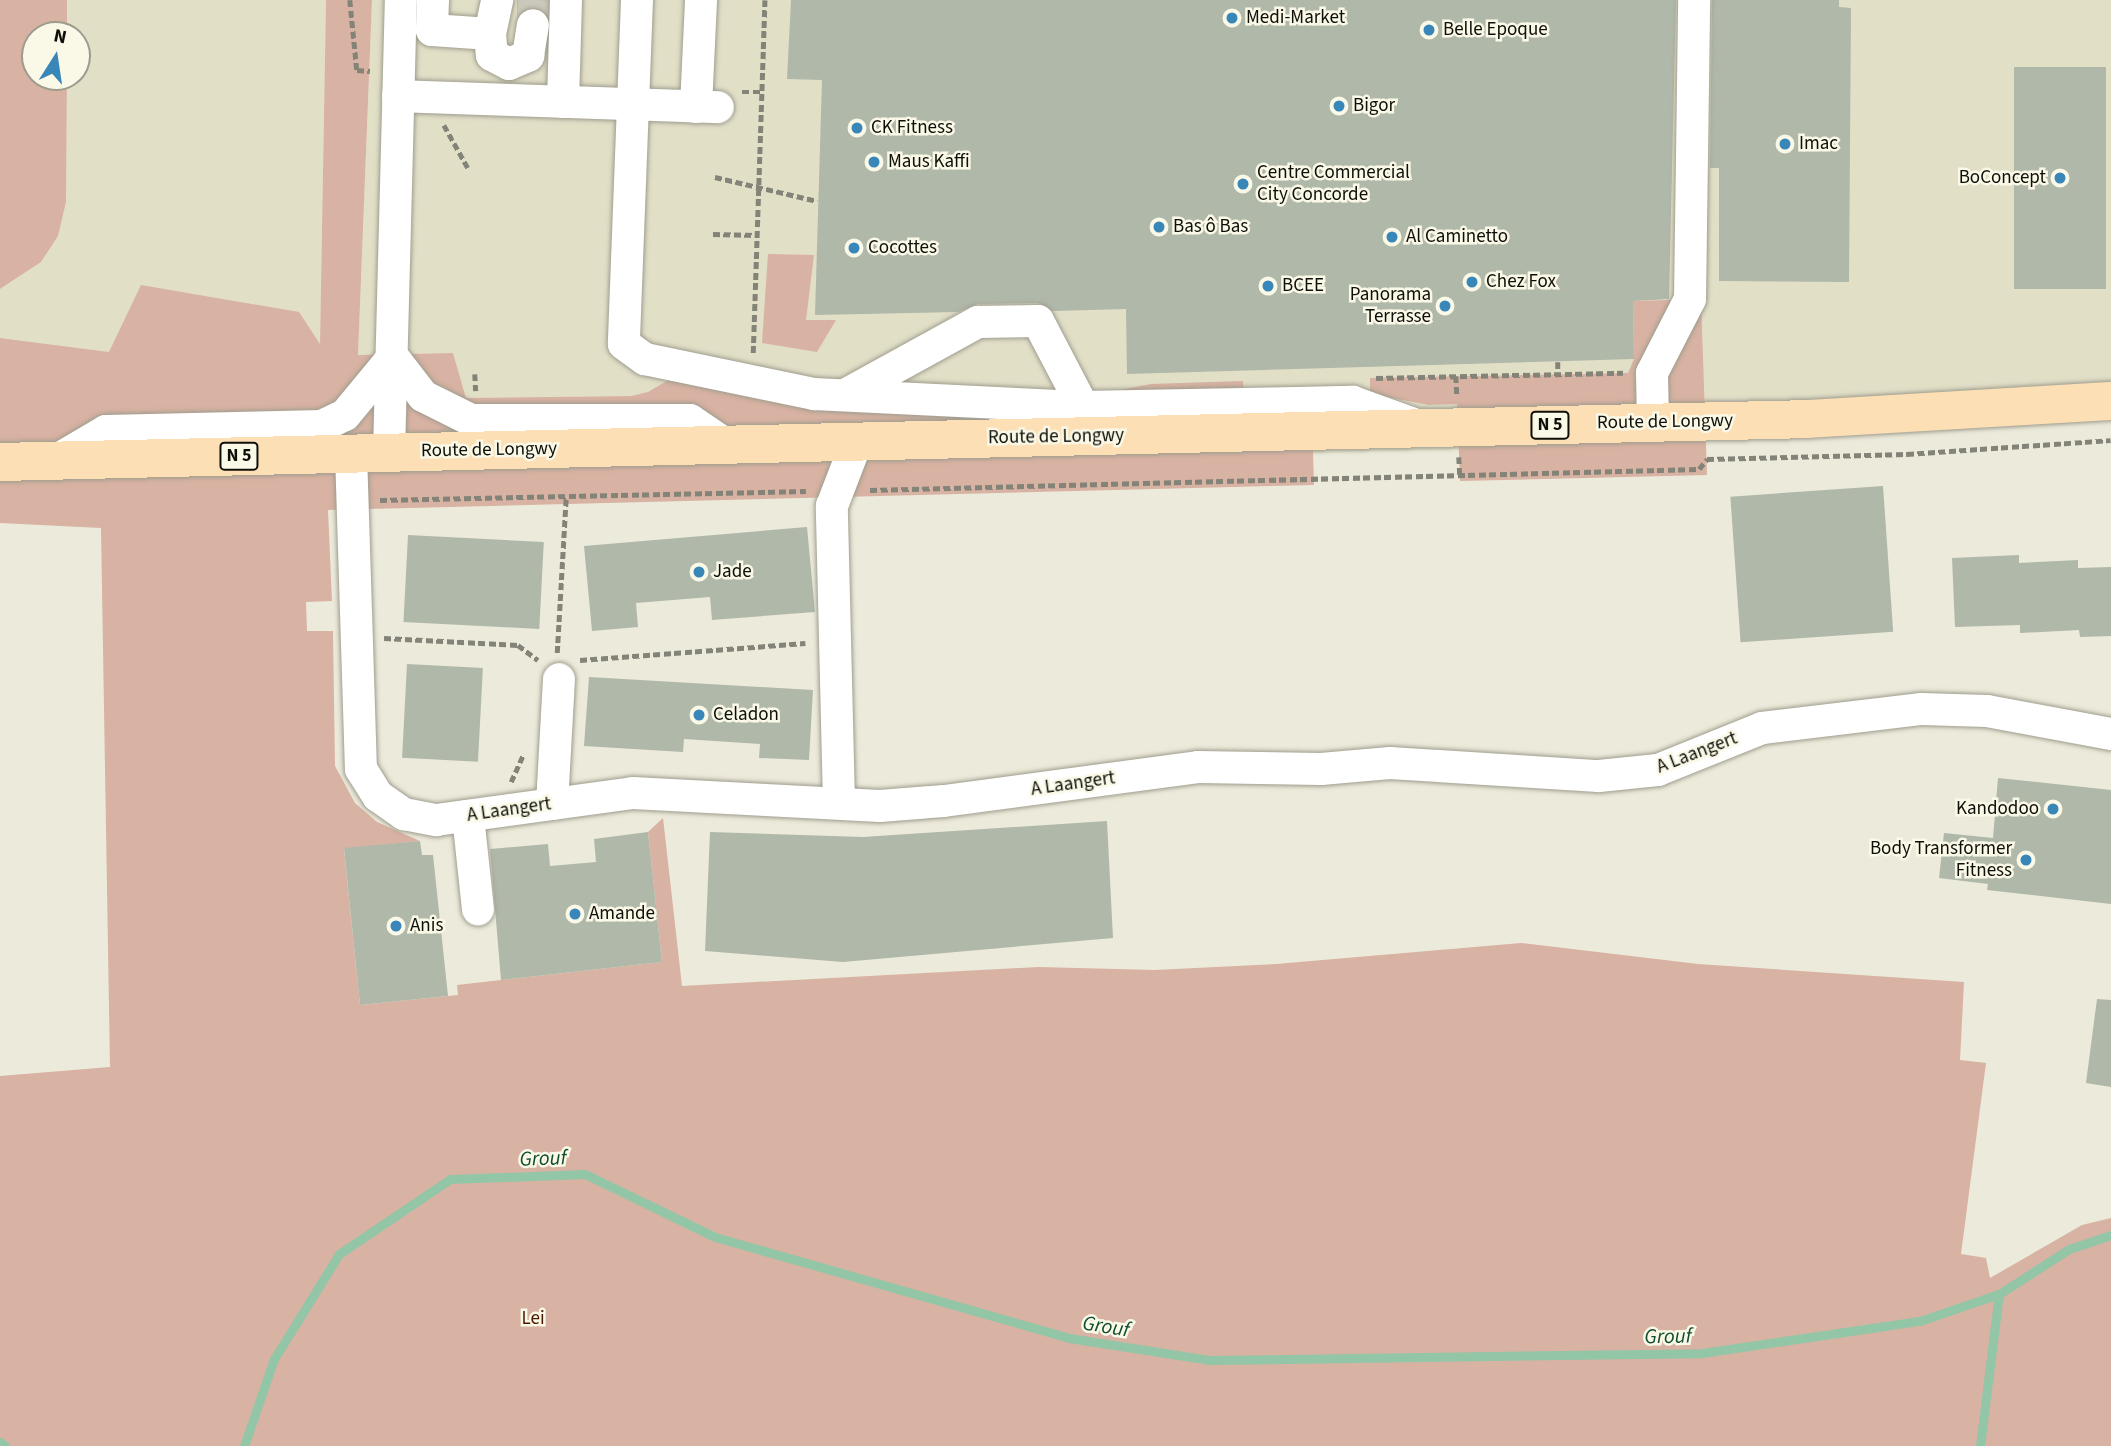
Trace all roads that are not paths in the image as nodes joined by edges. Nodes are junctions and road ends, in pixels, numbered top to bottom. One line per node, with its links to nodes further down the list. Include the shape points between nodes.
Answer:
1 (401, 0): 10 (street)
2 (433, 0): 9 (street, via 432,30)
3 (497, 0): 9 (street)
4 (566, 0): 11 (street)
5 (637, 0): 12 (street)
6 (701, 0): 12 (street, via 707,107)
7 (1694, 0): 17 (street, via 1690,299 1652,373)
8 (533, 25): 9 (street, via 528,57 509,64 492,55)
9 (490, 34)
10 (398, 96): 11 (street); 13 (street)
11 (563, 102): 12 (street)
12 (632, 104): 14 (street, via 624,344 645,359 814,394)
13 (393, 356): 20 (street, via 424,396 471,420 690,420); 22 (street); 23 (street, via 345,415 322,426 106,431)
14 (845, 396): 16 (street); 16 (street, via 978,323 1038,321)
15 (2111, 401): 17 (main road, Route de Longwy / N 5)
16 (1083, 407): 18 (street, via 1353,402)
17 (1653, 422): 18 (main road, Route de Longwy / N 5)
18 (1426, 428): 19 (main road, Route de Longwy / N 5)
19 (857, 441): 20 (main road, Route de Longwy / N 5); 27 (street, via 834,491 823,606)
20 (727, 445): 22 (main road, Route de Longwy / N 5)
21 (351, 453): 22 (main road, Route de Longwy / N 5); 23 (main road, Route de Longwy / N 5); 29 (street, A Laangert, via 361,769 378,796 404,814 436,820)
22 (389, 453)
23 (55, 461): 24 (main road, Route de Longwy / N 5)
24 (0, 462)
25 (558, 665): 28 (street)
26 (2111, 734): 27 (street, A Laangert, via 1987,711 1922,709 1762,728 1658,770 1599,776 1390,763 1321,769 1198,767 944,802)
27 (839, 803): 28 (street, A Laangert, via 633,793)
28 (552, 804): 29 (street, A Laangert)
29 (484, 814): 30 (street)
30 (478, 909)

